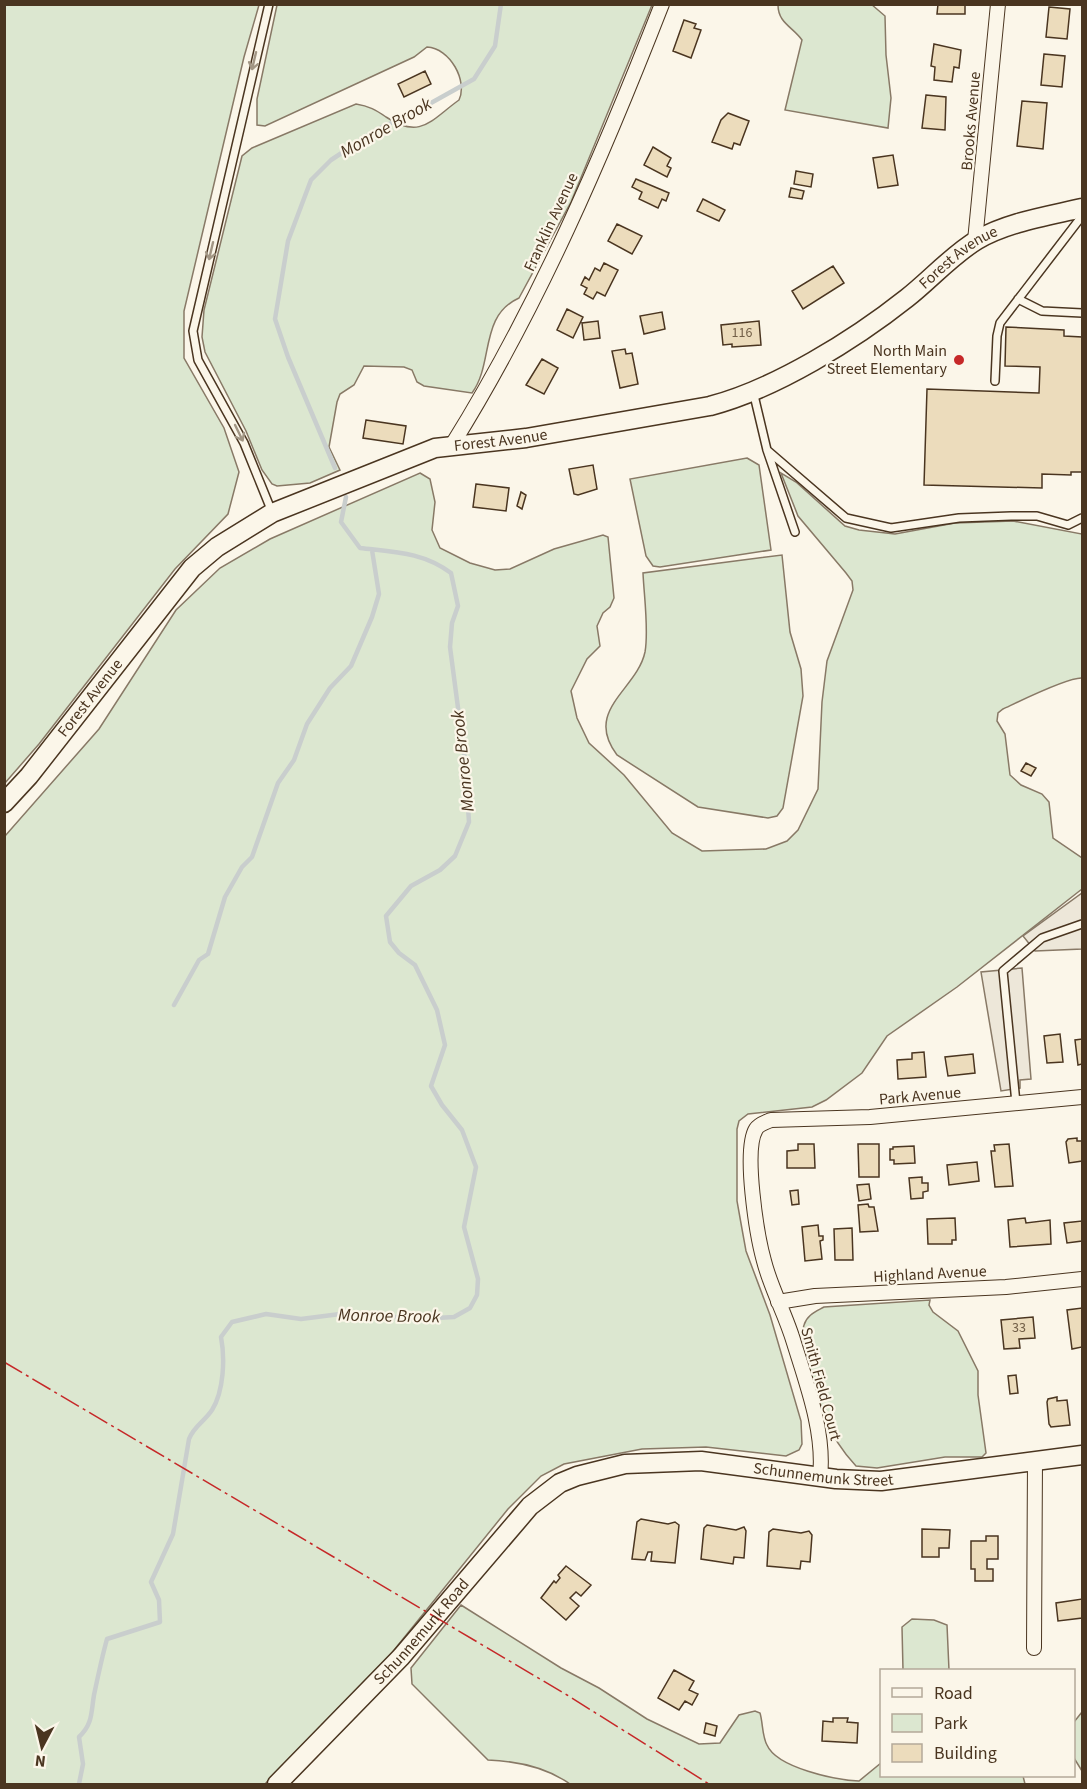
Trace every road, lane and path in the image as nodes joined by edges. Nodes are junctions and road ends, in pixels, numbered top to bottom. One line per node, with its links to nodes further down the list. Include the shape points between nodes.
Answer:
1 (269, 4): 13 (lane, one-way to 13, via 192,331 198,360 244,442)
2 (662, 4): 11 (street, Franklin Avenue, via 567,229 512,341)
3 (998, 4): 6 (street, Brooks Avenue)
4 (1083, 208): 6 (street, Forest Avenue, via 1006,228)
5 (1083, 216): 7 (lane)
6 (975, 241): 10 (street, Forest Avenue, via 887,311 785,376)
7 (1018, 299): 8 (lane, via 1042,311); 9 (lane, via 998,328)
8 (1083, 313)
9 (996, 381)
10 (753, 391): 11 (street, Forest Avenue, via 710,406 526,438); 12 (lane)
11 (452, 445): 13 (street, Forest Avenue, via 358,477)
12 (767, 450): 14 (lane, via 855,522 891,528 959,518 1028,516 1068,525); 15 (lane)
13 (272, 513): 16 (street, Forest Avenue, via 224,542 192,568)
14 (1083, 518)
15 (795, 532)
16 (4, 803)
17 (1083, 924): 19 (lane, via 1042,938 1003,969)
18 (1083, 1097): 19 (street, Park Avenue)
19 (1017, 1103): 20 (street, Park Avenue, via 870,1117 771,1120)
20 (761, 1124): 22 (street, Smith Field Court, via 755,1131 752,1150 753,1197 764,1261)
21 (1083, 1279): 22 (street, Highland Avenue, via 1006,1287 815,1296)
22 (778, 1302): 25 (street, Smith Field Court, via 795,1344 818,1429)
23 (1083, 1455): 24 (street, Schunnemunk Street)
24 (1035, 1460): 25 (street, Schunnemunk Street, via 895,1480); 27 (street)
25 (820, 1477): 26 (street, Schunnemunk Street, via 727,1462 680,1461 625,1464)
26 (566, 1480): 28 (street, Schunnemunk Road, via 530,1506 402,1657)
27 (1034, 1648)
28 (278, 1785)

